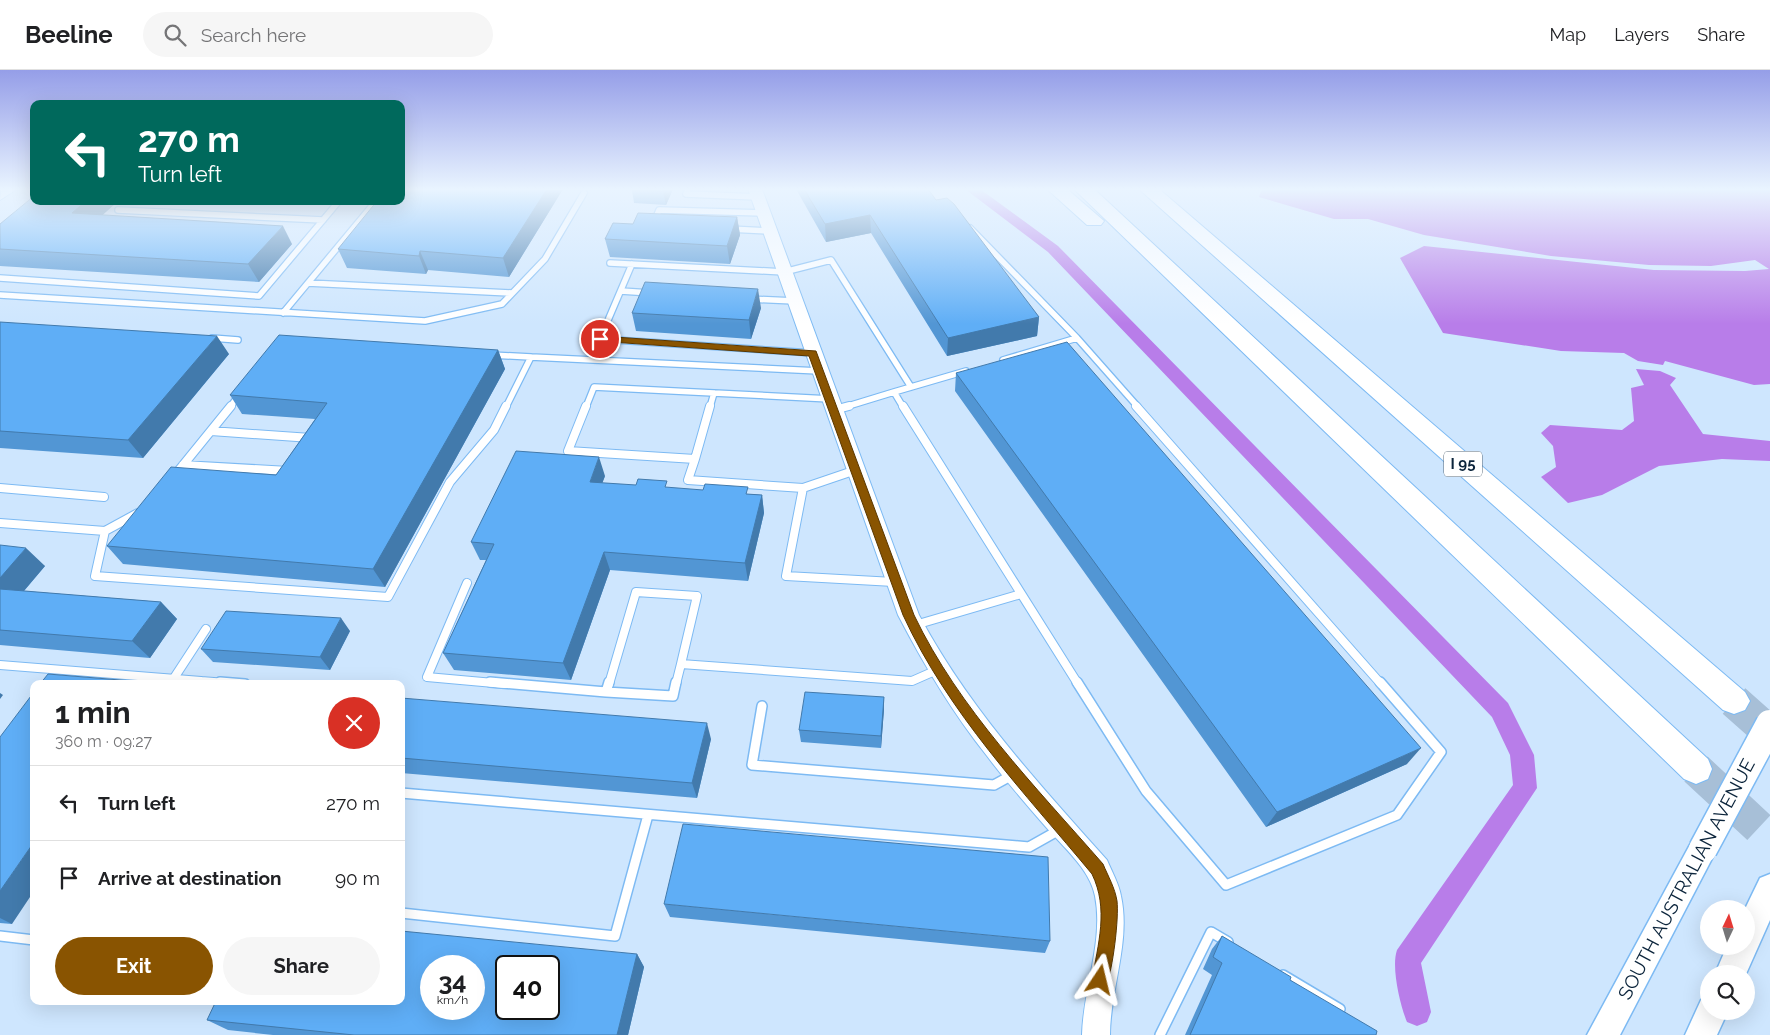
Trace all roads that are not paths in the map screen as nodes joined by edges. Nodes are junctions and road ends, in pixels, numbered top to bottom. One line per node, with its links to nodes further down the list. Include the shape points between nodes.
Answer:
1 (311, 234): 12 (lane, via 259,296)
2 (349, 234): 13 (lane)
3 (560, 234): 15 (lane, via 545,260)
4 (771, 234): 11 (street)
5 (977, 234): 23 (lane)
6 (1114, 234): 20 (highway)
7 (1131, 234): 20 (highway)
8 (1200, 234): 61 (highway, I 95)
9 (610, 263): 10 (lane)
10 (632, 264): 11 (lane); 14 (lane)
11 (784, 272): 19 (street); 31 (lane, via 831,260)
12 (0, 278)
13 (308, 283): 15 (lane); 21 (lane)
14 (621, 291): 16 (lane); 27 (lane, via 600,339)
15 (512, 293): 21 (lane, via 502,304 425,321)
16 (660, 293)
17 (0, 295): 21 (lane)
18 (737, 298): 19 (lane)
19 (795, 301): 27 (street)
20 (1213, 311): 64 (highway)
21 (282, 313)
22 (209, 338): 24 (lane)
23 (1077, 338): 28 (lane); 50 (lane, via 1441,752 1397,815 1226,885 1146,792)
24 (238, 340)
25 (483, 354): 26 (lane)
26 (531, 357): 27 (lane); 47 (lane, via 494,430 450,482 388,598 95,576)
27 (816, 362): 34 (street)
28 (994, 363)
29 (975, 368): 31 (lane)
30 (246, 387): 35 (lane)
31 (911, 387): 32 (lane)
32 (894, 392): 34 (lane); 50 (lane)
33 (714, 393): 34 (lane); 37 (lane); 37 (lane, via 594,387 568,451)
34 (832, 404): 39 (street)
35 (210, 432): 36 (lane); 38 (lane)
36 (312, 438)
37 (695, 459): 43 (lane, via 688,480)
38 (183, 465): 40 (lane); 41 (lane)
39 (856, 470): 43 (lane); 49 (street)
40 (291, 471)
41 (168, 485)
42 (0, 488): 44 (lane)
43 (803, 488): 49 (lane, via 786,576)
44 (104, 497)
45 (144, 509): 47 (lane)
46 (0, 523): 47 (lane)
47 (105, 531)
48 (468, 583): 60 (lane, via 427,677)
49 (897, 583): 51 (street)
50 (1021, 594): 51 (lane)
51 (914, 626): 56 (street)
52 (206, 629): 58 (lane)
53 (0, 664): 55 (lane)
54 (681, 664): 56 (lane, via 912,681); 60 (lane, via 673,696); 60 (lane, via 697,596 636,592)
55 (55, 669): 57 (lane); 58 (lane)
56 (937, 670): 65 (street, via 979,730)
57 (49, 676)
58 (174, 678): 59 (lane)
59 (187, 680)
60 (606, 692)
61 (1734, 701)
62 (762, 706): 65 (lane, via 752,765 994,785)
63 (1770, 724): 80 (main road, SOUTH AUSTRALIAN AVENUE, bridge)
64 (1696, 769)
65 (1016, 773): 68 (street)
66 (405, 793): 67 (lane)
67 (648, 815): 68 (lane, via 1029,847); 70 (lane, via 615,936)
68 (1063, 828): 78 (street, via 1098,869 1109,900)
69 (1766, 897): 71 (main road)
70 (405, 913)
71 (1755, 920)
72 (0, 936): 73 (lane)
73 (30, 940)
74 (1236, 947): 79 (lane, via 1211,932)
75 (1270, 967): 76 (lane)
76 (1353, 1018)
77 (1708, 1020): 81 (main road)
78 (1096, 1035)
79 (1160, 1035)
80 (1603, 1035)
81 (1701, 1035)

